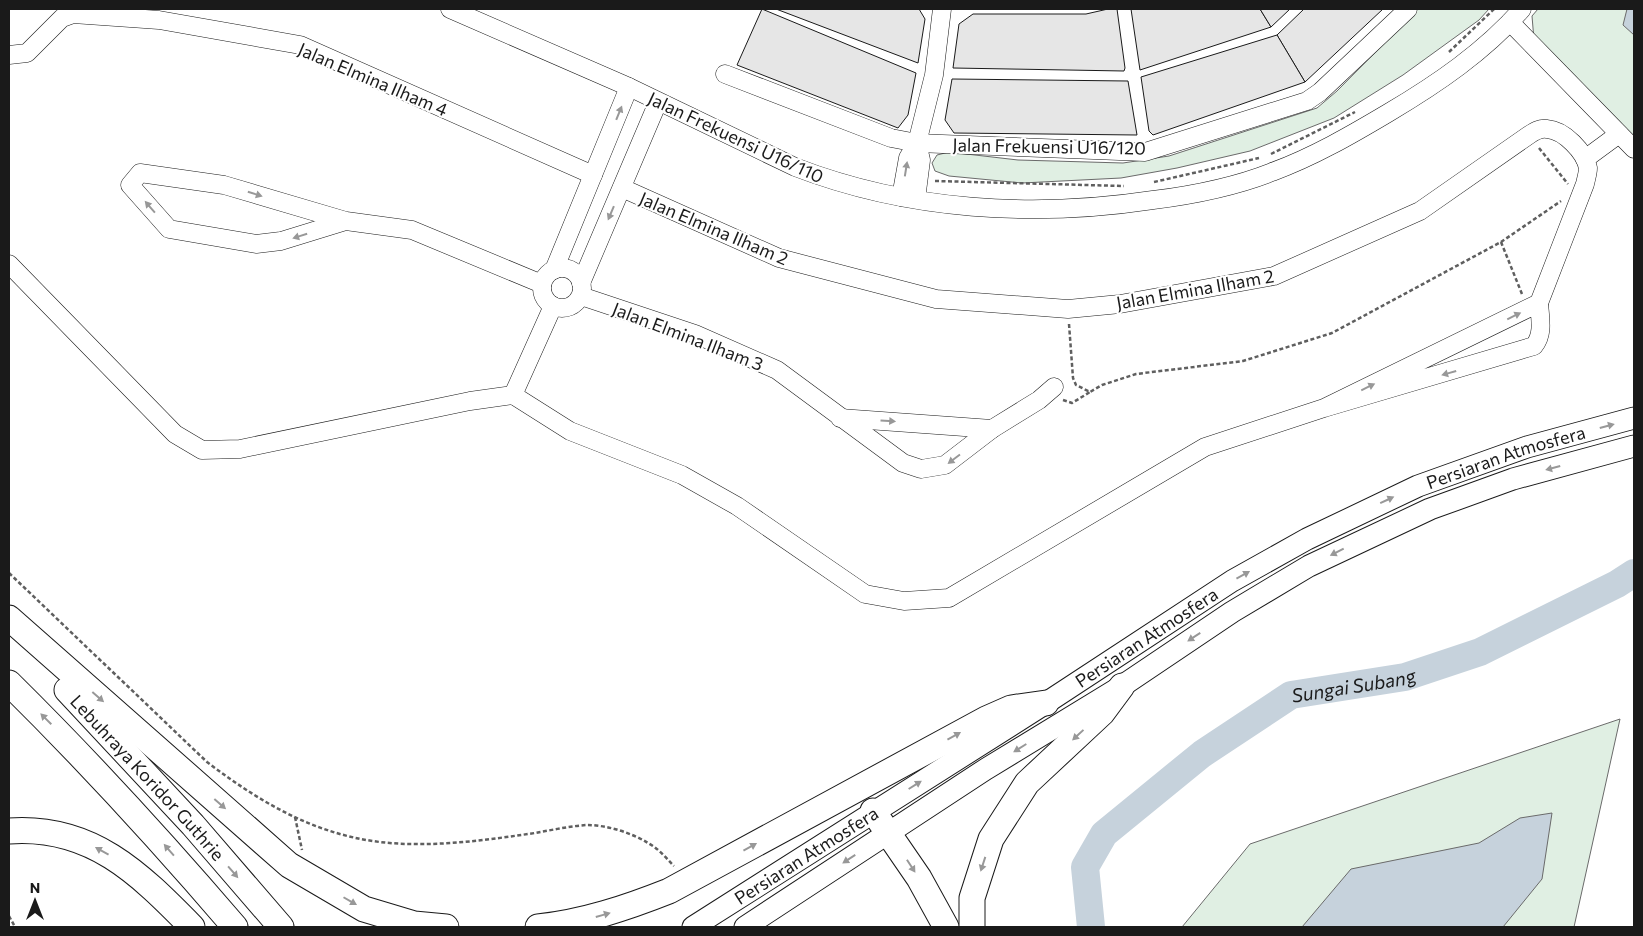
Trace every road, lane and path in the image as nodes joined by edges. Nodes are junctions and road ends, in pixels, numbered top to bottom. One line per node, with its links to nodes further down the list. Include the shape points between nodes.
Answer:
1 (450, 9): 9 (street, Jalan Frekuensi U16/110)
2 (942, 9): 13 (street, via 934,75)
3 (1408, 9): 13 (street, Jalan Frekuensi U16/120, via 1320,92 1307,100 1145,152)
4 (1494, 9): 7 (path)
5 (1516, 15): 11 (street); 19 (street, Jalan Frekuensi U16/110, via 1482,48 1426,90 1347,137 1272,172 1200,194 1077,209 990,209)
6 (9, 55): 16 (street, Jalan Elmina Ilham 4, via 27,53 62,18 74,14 160,20 300,45)
7 (1444, 56)
8 (725, 74): 13 (street, Jalan Frekuensi U16/120, via 891,138)
9 (629, 87): 10 (street, Jalan Frekuensi U16/110); 16 (street, one-way to 9)
10 (658, 102): 17 (street); 19 (street, Jalan Frekuensi U16/110, via 795,167 861,189)
11 (1619, 134): 14 (street); 15 (street)
12 (1529, 135): 15 (street, Jalan Elmina Ilham 2, via 1547,129 1559,132); 18 (path); 29 (street, Jalan Elmina Ilham 2, via 1420,212 1274,276 1120,304)
13 (917, 143): 19 (street, via 921,160)
14 (1634, 149)
15 (1585, 159): 28 (street, via 1588,170 1585,184)
16 (593, 175): 24 (street)
17 (622, 188): 26 (street, one-way to 26); 29 (street, Jalan Elmina Ilham 2, via 779,258 936,299)
18 (1569, 188)
19 (909, 198)
20 (1566, 198): 22 (path)
21 (346, 221): 21 (street, one-way to 21, via 281,241 256,244 169,230 130,184 140,173 224,185); 25 (street, via 412,230)
22 (1501, 242): 28 (path); 31 (path, via 1332,333 1243,361 1136,374)
23 (9, 264): 32 (street, via 175,434 202,450 240,449)
24 (554, 270): 25 (street); 26 (street, via 568,269 578,276)
25 (542, 284): 27 (street, via 544,297)
26 (581, 289): 27 (street, via 572,306); 34 (street, Jalan Elmina Ilham 3, via 777,370)
27 (553, 306): 32 (street)
28 (1534, 306): 33 (street, one-way to 28); 33 (street, one-way to 33, via 1541,330 1534,346)
29 (1068, 310): 31 (path, via 1073,378 1076,385)
30 (1054, 386): 31 (path, via 1068,403); 36 (street, Jalan Elmina Ilham 3, via 1039,400)
31 (1090, 392)
32 (513, 395): 33 (street, via 570,431 682,474 737,506 865,594 904,601 949,598 1205,447)
33 (1324, 408)
34 (839, 418): 36 (street, one-way to 36); 36 (street, Jalan Elmina Ilham 3, one-way to 34, via 945,465 921,469 902,463)
35 (1634, 418): 43 (main road, Persiaran Atmosfera, one-way to 35, via 1232,582 1315,534 1418,486 1526,447)
36 (992, 429)
37 (1634, 446): 42 (main road, Persiaran Atmosfera, one-way to 42, via 1513,478 1367,537 1309,566 1232,612)
38 (9, 573): 45 (path, via 207,762 243,789)
39 (9, 618): 49 (highway, one-way to 49, via 288,865)
40 (9, 632): 54 (highway, Lebuhraya Koridor Guthrie, one-way to 54, via 104,728)
41 (9, 683): 53 (highway, Lebuhraya Koridor Guthrie, one-way to 41, via 165,846)
42 (1122, 686): 47 (main road, Persiaran Atmosfera, one-way to 47); 60 (highway, one-way to 60, via 1102,713 1026,783 992,839 972,898)
43 (1046, 703): 44 (main road, Persiaran Atmosfera, one-way to 43); 56 (highway, one-way to 43, via 571,924 669,891 986,719 1011,708)
44 (874, 811): 47 (highway); 57 (main road, Persiaran Atmosfera)
45 (295, 817): 48 (path, via 314,826 368,840 410,844 475,842 587,825 612,828 649,843); 49 (path)
46 (9, 831): 52 (highway, one-way to 46, via 147,881 121,861 86,842 58,834)
47 (890, 833): 58 (main road, Persiaran Atmosfera, one-way to 58); 59 (highway, one-way to 59)
48 (675, 866)
49 (308, 876): 55 (highway, one-way to 55, via 364,909 414,924)
50 (9, 916): 51 (path)
51 (15, 927)
52 (192, 927)
53 (235, 927)
54 (281, 927)
55 (446, 927)
56 (538, 927)
57 (693, 927)
58 (745, 927)
59 (946, 927)
60 (972, 927)

